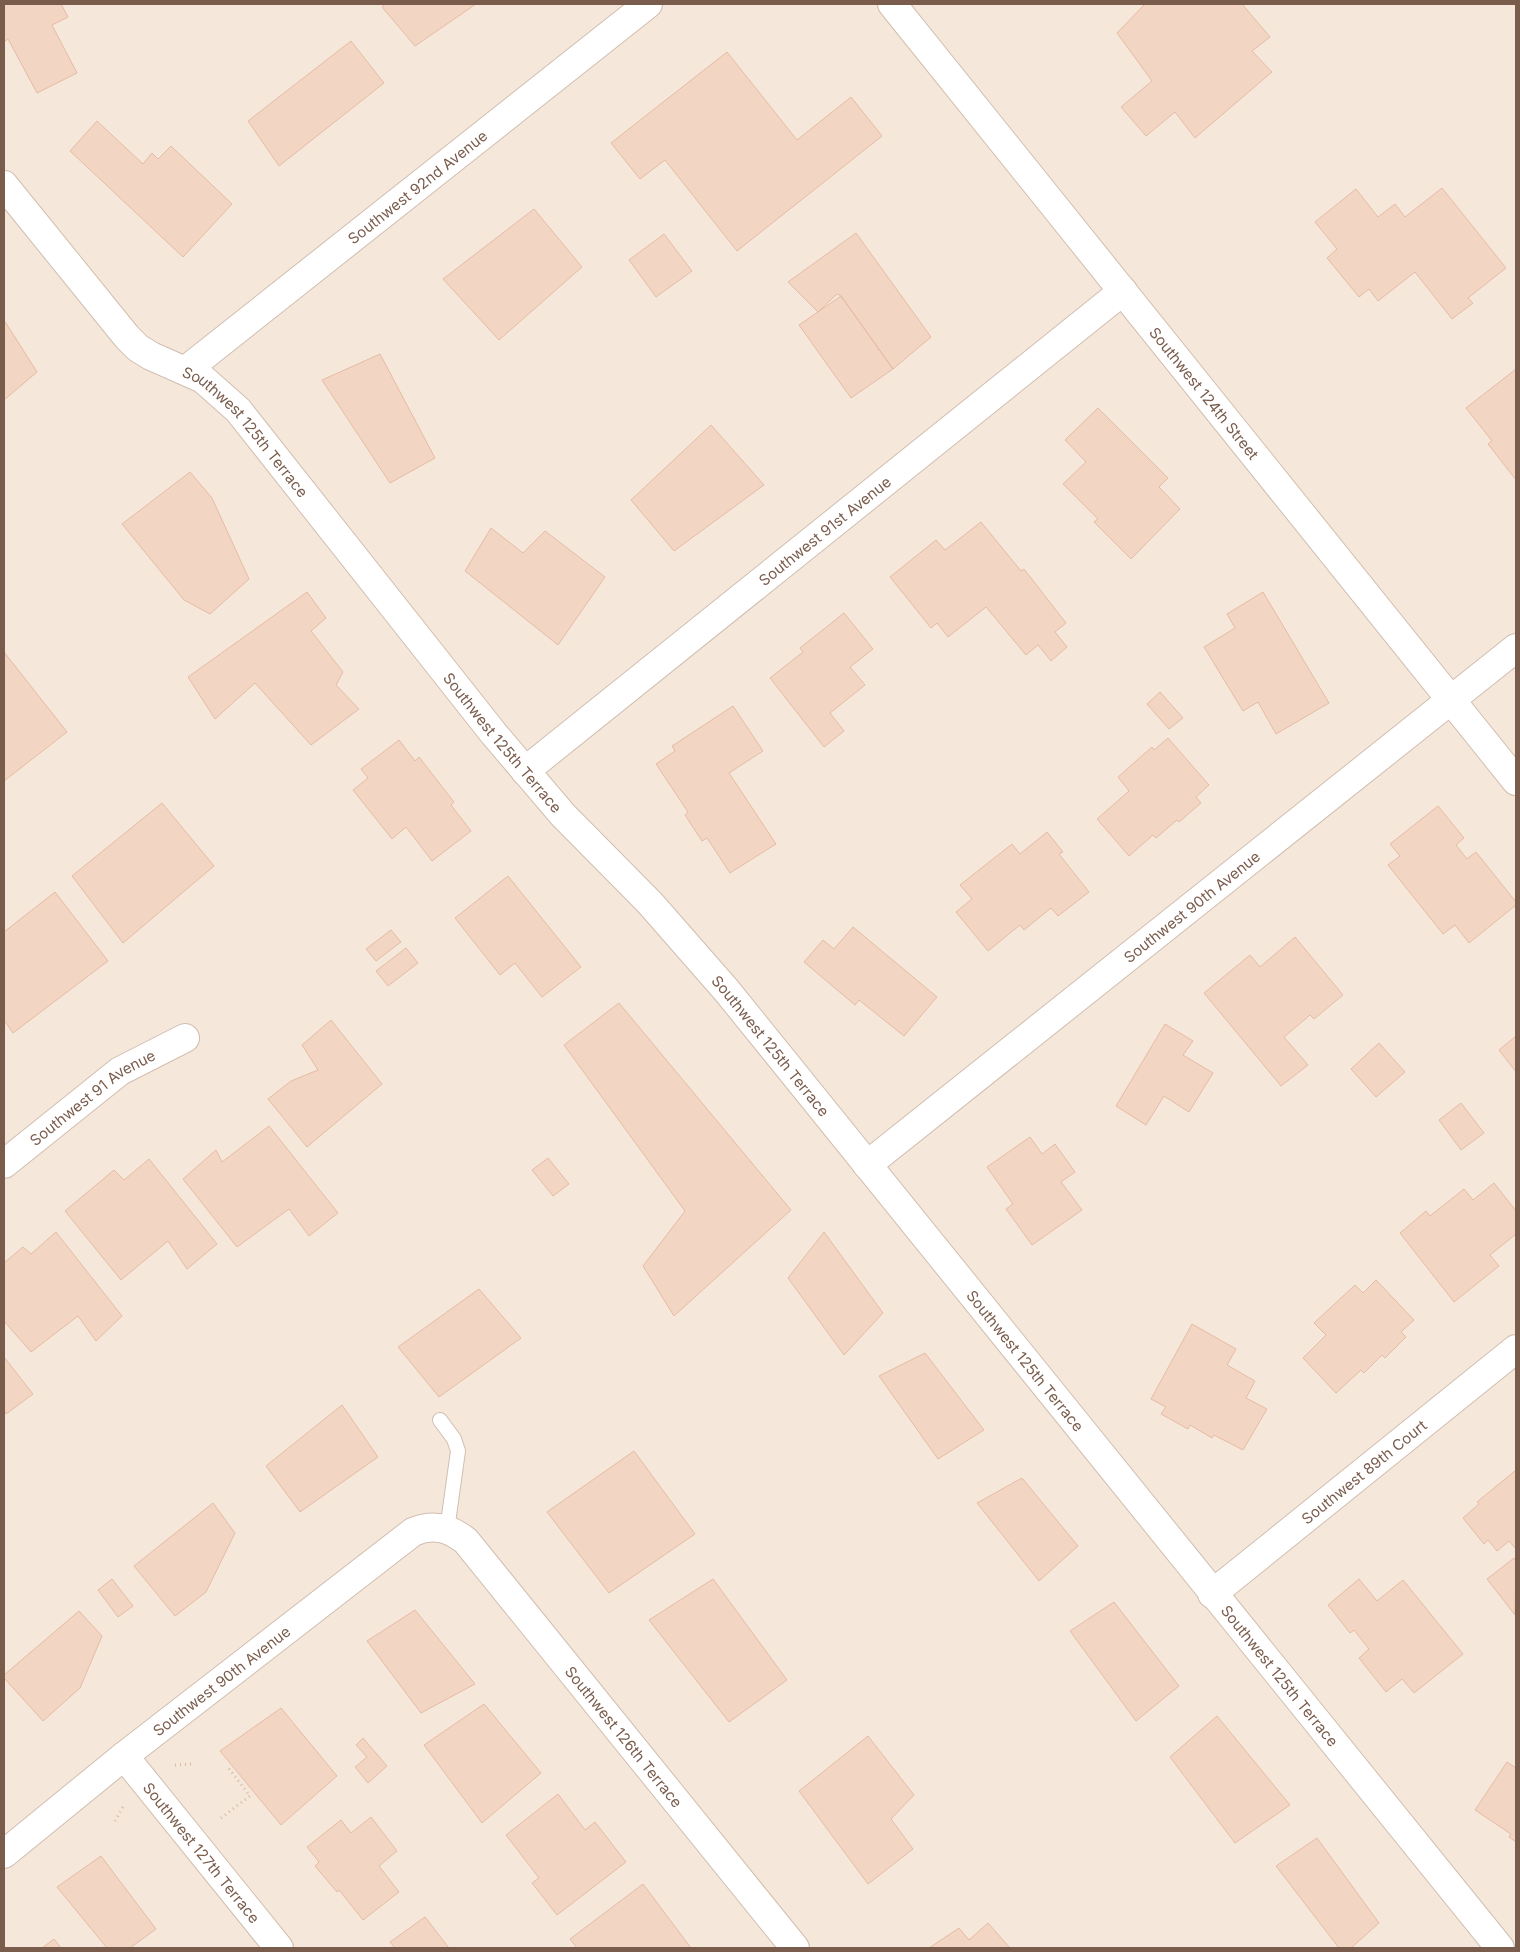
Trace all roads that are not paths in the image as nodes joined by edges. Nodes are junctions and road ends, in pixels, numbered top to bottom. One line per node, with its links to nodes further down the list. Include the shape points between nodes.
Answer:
1 (648, 4): 5 (street, Southwest 92nd Avenue)
2 (892, 4): 4 (street, Southwest 124th Street)
3 (4, 185): 5 (street, Southwest 125th Terrace, via 127,337 151,356)
4 (1123, 291): 7 (street, Southwest 124th Street); 8 (street, Southwest 91st Avenue)
5 (186, 370): 8 (street, Southwest 125th Terrace, via 203,379 238,410)
6 (1516, 648): 7 (street, Southwest 90th Avenue)
7 (1452, 700): 9 (street, Southwest 124th Street); 12 (street, Southwest 90th Avenue)
8 (525, 770): 12 (street, Southwest 125th Terrace, via 563,815 683,939)
9 (1516, 781)
10 (185, 1038): 11 (street, Southwest 91 Avenue, via 120,1071)
11 (4, 1164)
12 (867, 1165): 16 (street, Southwest 125th Terrace)
13 (1516, 1349): 16 (street, Southwest 89th Court)
14 (440, 1420): 15 (lane, via 454,1439 458,1451)
15 (447, 1530): 17 (street, Southwest 90th Avenue, via 432,1526 413,1532); 20 (street, Southwest 126th Terrace, via 466,1541)
16 (1212, 1594): 21 (street, Southwest 125th Terrace)
17 (124, 1756): 18 (street, Southwest 90th Avenue); 19 (street, Southwest 127th Terrace)
18 (4, 1854)
19 (279, 1948)
20 (795, 1948)
21 (1500, 1948)

